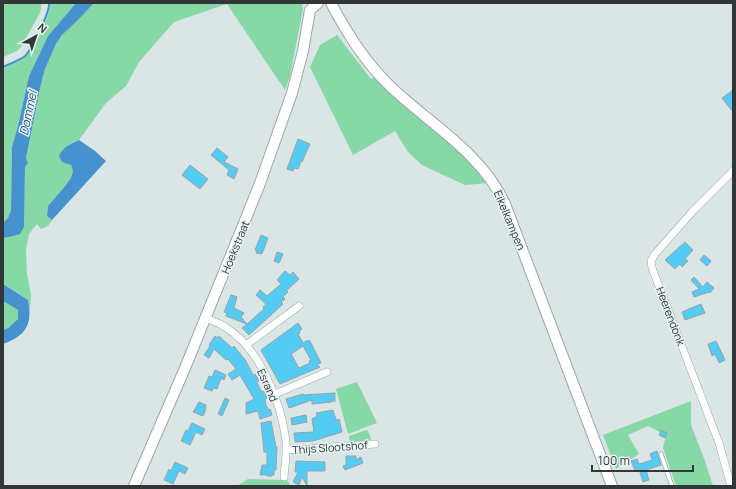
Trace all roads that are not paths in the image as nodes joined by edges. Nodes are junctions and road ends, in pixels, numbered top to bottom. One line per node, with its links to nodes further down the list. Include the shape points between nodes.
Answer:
1 (318, 3): 5 (street, Hoekstraat, via 312,7 309,14 300,64 272,152)
2 (332, 3): 14 (street, Eikelkampen, via 351,38 373,69 469,154 498,189)
3 (733, 171): 16 (street, Heerendonk, via 680,225 652,261 719,443)
4 (299, 306): 6 (street)
5 (206, 318): 6 (street, Esrand, via 225,327); 13 (street, Hoekstraat)
6 (246, 345): 8 (street, Esrand)
7 (327, 372): 8 (street)
8 (275, 394): 10 (street, Esrand)
9 (375, 444): 10 (street, Thijs Slootshof)
10 (286, 450): 12 (street, Esrand)
11 (661, 454): 15 (lane)
12 (284, 478)
13 (134, 486)
14 (612, 486)
15 (672, 486)
16 (731, 486)

